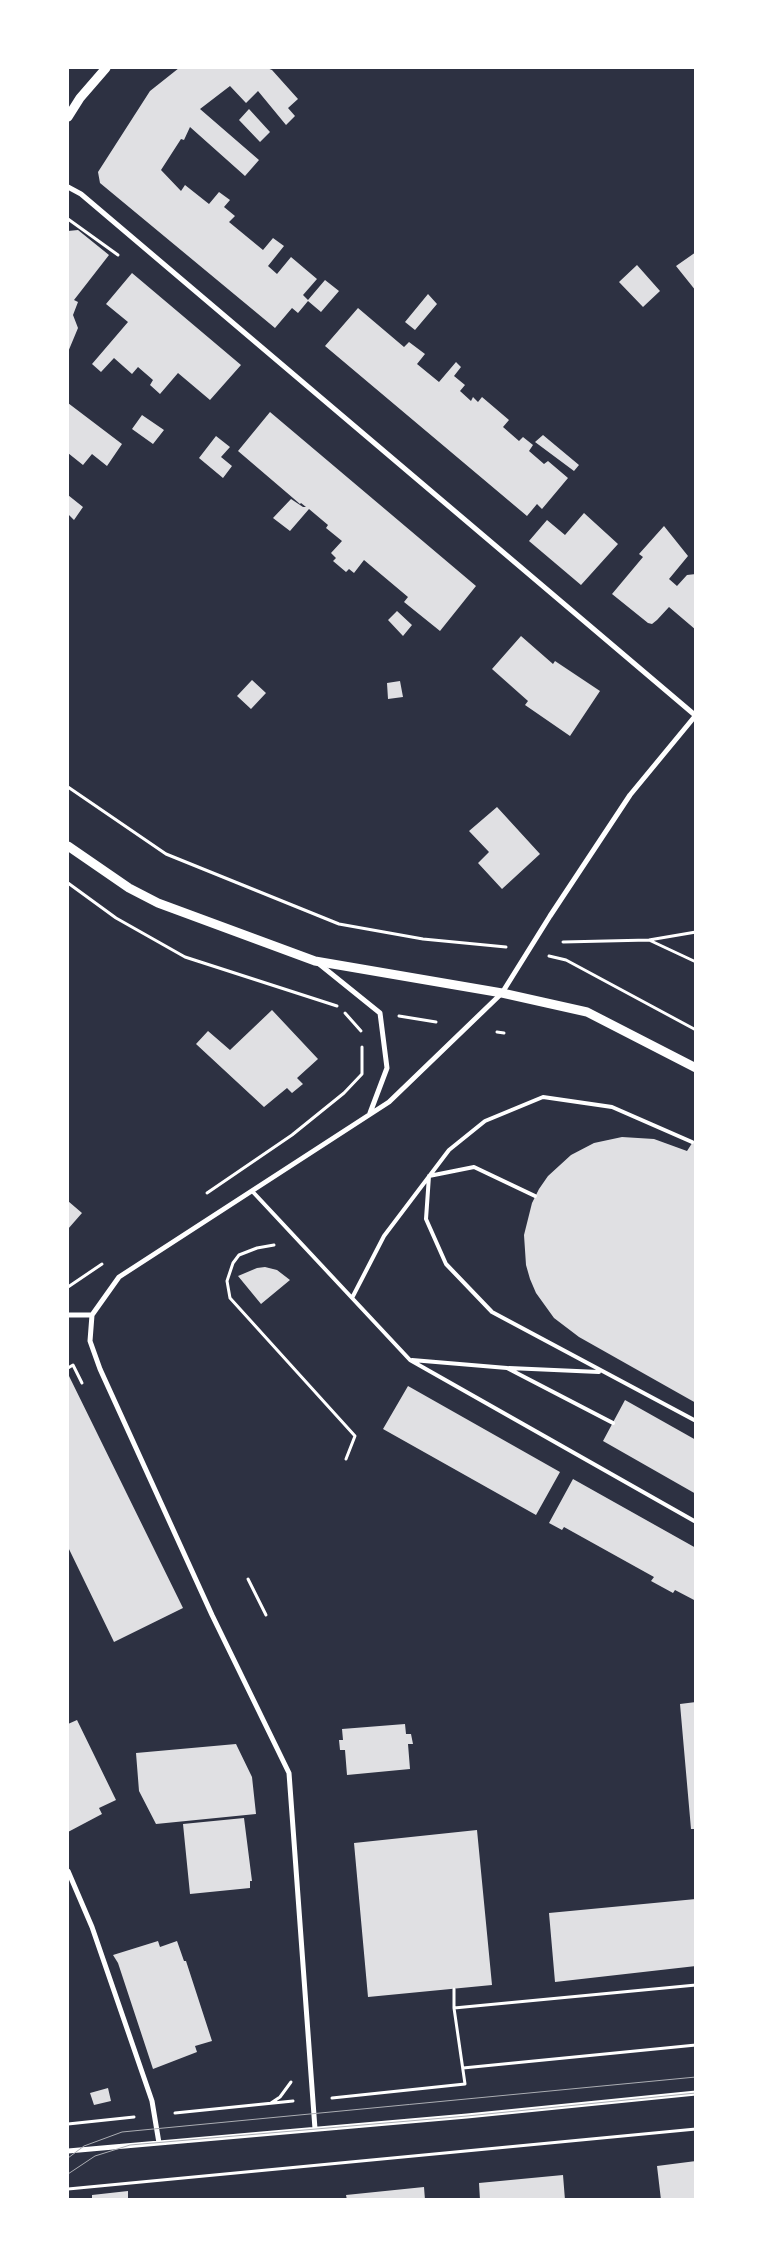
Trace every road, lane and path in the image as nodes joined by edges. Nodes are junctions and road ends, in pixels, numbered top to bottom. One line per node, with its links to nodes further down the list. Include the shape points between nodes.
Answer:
1 (106, 68): 2 (street)
2 (68, 117)
3 (68, 188): 4 (street, via 81,194)
4 (695, 716): 11 (street, via 630,795)
5 (68, 787): 11 (path, via 166,854 339,924 423,939)
6 (68, 846): 12 (street, via 128,888 158,903)
7 (68, 883): 25 (path, via 116,918 185,956 338,1006 361,1031 362,1074 344,1093 292,1135)
8 (696, 932): 9 (path)
9 (649, 940): 10 (path); 13 (path)
10 (563, 942)
11 (528, 951): 14 (street); 17 (path, via 566,960)
12 (315, 961): 14 (street); 21 (street, via 380,1013 387,1068)
13 (696, 962)
14 (502, 993): 20 (street, via 587,1012); 21 (street, via 388,1102)
15 (396, 1016): 16 (path)
16 (436, 1022)
17 (696, 1030)
18 (496, 1032): 19 (path)
19 (504, 1033)
20 (696, 1068)
21 (370, 1114): 24 (street)
22 (692, 1142): 23 (lane, via 612,1107 543,1098 485,1120 448,1150)
23 (429, 1176): 26 (lane, via 474,1167); 30 (lane, via 384,1236); 36 (lane, via 426,1219 446,1264 492,1312)
24 (252, 1192): 30 (lane); 32 (street, via 119,1277)
25 (204, 1195)
26 (535, 1196)
27 (274, 1245): 40 (path, via 239,1255 227,1281 230,1298 355,1436)
28 (108, 1260): 29 (path)
29 (68, 1287)
30 (352, 1298): 33 (lane)
31 (68, 1315): 32 (street)
32 (92, 1315): 52 (street, via 90,1341 100,1369 212,1616 289,1773)
33 (410, 1360): 35 (lane); 41 (lane)
34 (68, 1368): 37 (path, via 73,1365)
35 (507, 1368): 36 (lane); 39 (lane)
36 (602, 1372): 38 (lane)
37 (86, 1392)
38 (696, 1421)
39 (613, 1423)
40 (346, 1459)
41 (696, 1522)
42 (248, 1579): 43 (path)
43 (266, 1615)
44 (68, 1870): 54 (street, via 89,1918 152,2102)
45 (696, 1985): 46 (path)
46 (454, 2008)
47 (696, 2045): 48 (path)
48 (463, 2068)
49 (292, 2079): 51 (path)
50 (696, 2093): 52 (street)
51 (271, 2103)
52 (315, 2129): 54 (street)
53 (696, 2129): 56 (path)
54 (159, 2143): 55 (street)
55 (68, 2151)
56 (68, 2190)

